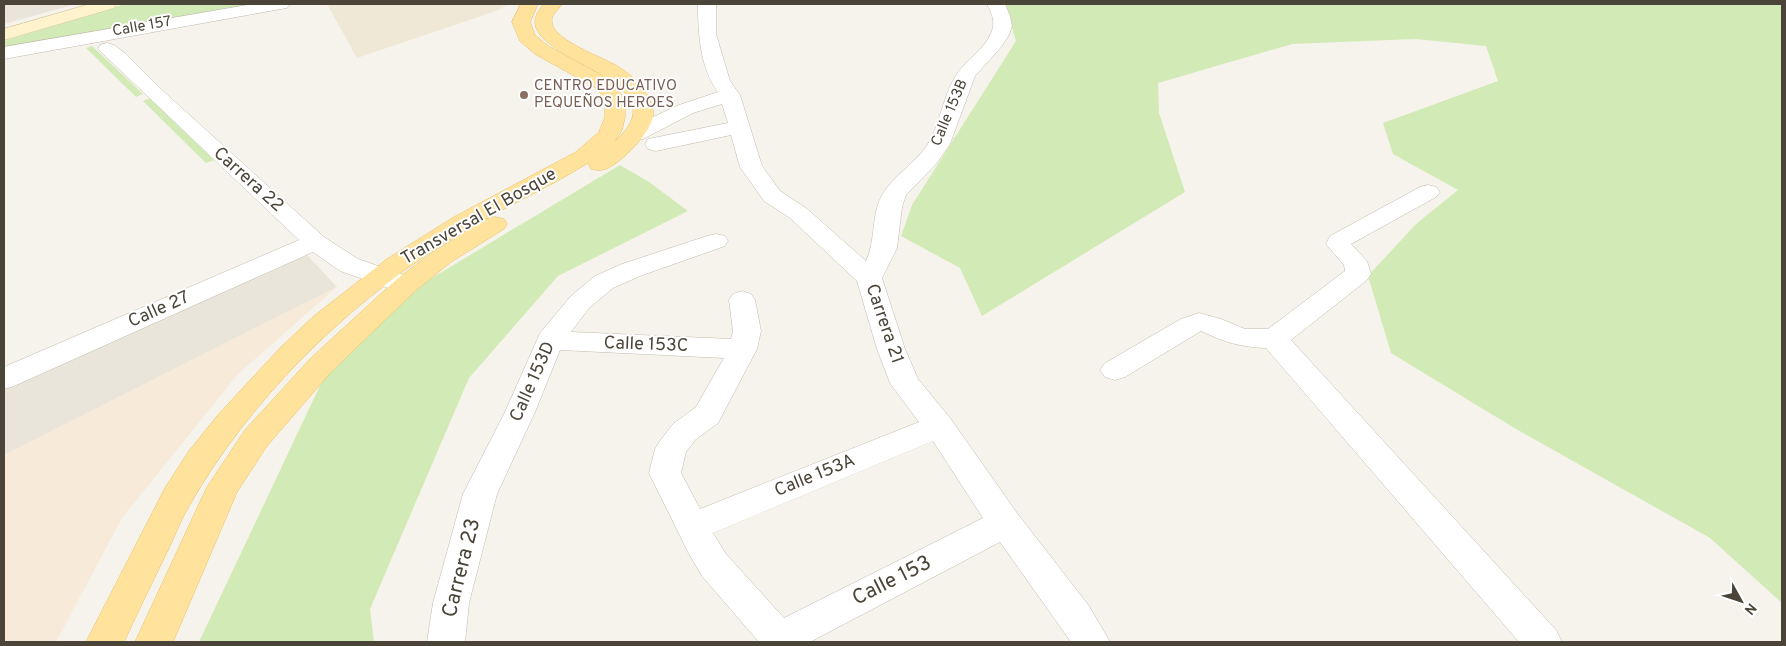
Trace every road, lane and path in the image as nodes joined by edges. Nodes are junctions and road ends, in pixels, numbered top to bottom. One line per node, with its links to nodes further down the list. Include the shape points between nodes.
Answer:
1 (108, 4): 7 (street)
2 (281, 4): 9 (street, Calle 157)
3 (528, 4): 20 (main road, Transversal El Bosque, via 519,19 522,33 610,90 617,111 612,131 580,158 435,238)
4 (554, 4): 11 (main road, via 543,18 547,32 555,40 617,74 634,90)
5 (707, 4): 10 (street, Carrera 21, via 707,34 720,82)
6 (996, 4): 19 (street, Calle 153B, via 1002,13 1003,27 993,45 972,65 960,85 933,154 891,201 885,245)
7 (4, 35)
8 (107, 49): 18 (street, Carrera 22)
9 (4, 52)
10 (730, 95): 12 (street); 13 (street, Carrera 21)
11 (643, 105): 12 (street); 14 (main road, Transversal El Bosque, via 643,118)
12 (686, 109): 14 (street)
13 (740, 126): 15 (street); 19 (street, Carrera 21, via 751,167 772,196 798,214)
14 (635, 134): 20 (main road, Transversal El Bosque, via 589,170 442,257)
15 (656, 144)
16 (1428, 192): 22 (street, via 1339,240 1341,250 1355,260 1358,274)
17 (716, 241): 23 (street, Calle 153D, via 604,282 580,302)
18 (315, 242): 20 (street, Carrera 22, via 350,265); 26 (street, Calle 27)
19 (869, 278): 27 (street, Carrera 21, via 905,383)
20 (393, 281): 32 (main road, Transversal El Bosque, via 295,349 261,384 209,448 176,498); 33 (main road, Transversal El Bosque, via 256,438 223,487)
21 (742, 300): 24 (street, via 747,331)
22 (1274, 339): 25 (street, via 1243,338 1199,322); 36 (street)
23 (550, 340): 24 (street, Calle 153C); 28 (street, Calle 153D)
24 (743, 349): 30 (street, via 707,415 684,432 671,449 664,472)
25 (1115, 370)
26 (4, 379)
27 (939, 426): 29 (street, Carrera 21); 30 (street, Calle 153A)
28 (480, 494): 34 (street, Carrera 23, via 450,603)
29 (1005, 523): 31 (street, Calle 153); 35 (street, Carrera 21)
30 (692, 527): 31 (street, via 714,565)
31 (780, 641)
32 (105, 642)
33 (154, 642)
34 (446, 642)
35 (1091, 642)
36 (1543, 642)

